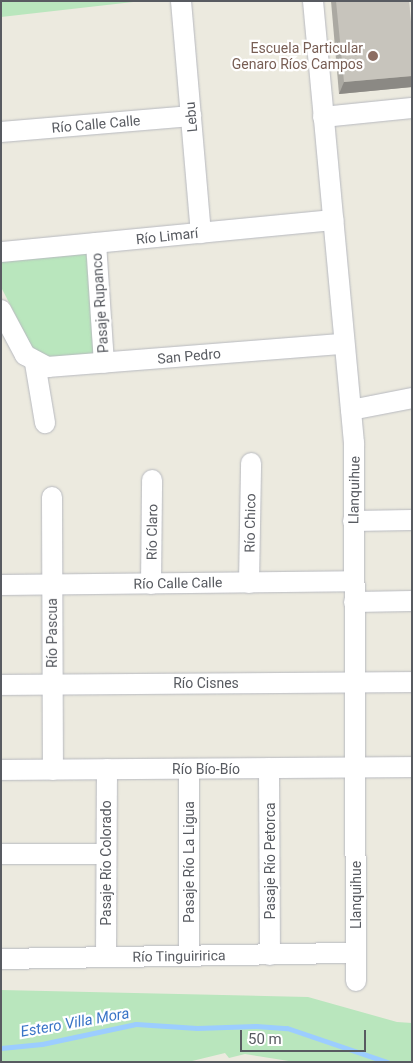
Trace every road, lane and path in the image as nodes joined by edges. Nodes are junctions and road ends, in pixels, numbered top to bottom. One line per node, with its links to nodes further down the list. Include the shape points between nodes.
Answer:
1 (181, 1): 4 (street, Lebu)
2 (313, 1): 5 (street, Llanquihue)
3 (412, 108): 5 (street)
4 (191, 116): 6 (street, Río Calle Calle); 8 (street, Lebu)
5 (323, 116): 7 (street, Llanquihue)
6 (1, 132)
7 (333, 220): 8 (street, Río Limarí); 12 (street, Llanquihue)
8 (201, 233): 9 (street, Río Limarí)
9 (96, 243): 10 (street, Río Limarí); 14 (street, Pasaje Rupanco)
10 (1, 252)
11 (1, 310): 13 (street, via 21,350)
12 (343, 344): 14 (street, San Pedro); 16 (street, Llanquihue)
13 (35, 363): 14 (street, San Pedro, via 52,368); 17 (street)
14 (104, 363)
15 (412, 398): 16 (street)
16 (351, 410): 22 (street, Llanquihue, via 355,459)
17 (45, 423)
18 (252, 463): 24 (street, Río Chico)
19 (152, 480): 25 (street, Río Claro)
20 (52, 496): 27 (street, Río Pascua)
21 (412, 520): 22 (street)
22 (353, 521): 23 (street, Llanquihue)
23 (354, 581): 24 (street, Río Calle Calle); 29 (street, Llanquihue)
24 (249, 583): 25 (street, Río Calle Calle)
25 (151, 584): 27 (street, Río Calle Calle)
26 (1, 585): 27 (street, Río Calle Calle)
27 (52, 585): 32 (street, Río Pascua)
28 (412, 601): 29 (street)
29 (354, 602): 30 (street, Llanquihue)
30 (354, 682): 31 (street, Río Cisnes); 32 (street, Río Cisnes); 36 (street, Llanquihue)
31 (412, 682)
32 (53, 684): 33 (street, Río Cisnes); 40 (street, Río Pascua)
33 (1, 685)
34 (412, 767): 36 (street, Río Bío-Bío)
35 (269, 768): 36 (street, Río Bío-Bío); 38 (street, Río Bío-Bío); 44 (street, Pasaje Río Petorca)
36 (357, 768): 43 (street, Llanquihue)
37 (107, 769): 38 (street, Río Bío-Bío); 40 (street, Río Bío-Bío); 42 (street, Pasaje Río Colorado)
38 (189, 769): 45 (street, Pasaje Río La Ligua)
39 (1, 770): 40 (street, Río Bío-Bío)
40 (53, 770)
41 (1, 854): 42 (street)
42 (106, 854): 46 (street, Pasaje Río Colorado)
43 (356, 953): 44 (street, Río Tinguiririca); 48 (street, Llanquihue)
44 (270, 954): 45 (street, Río Tinguiririca)
45 (189, 956): 46 (street, Río Tinguiririca)
46 (106, 957): 47 (street, Río Tinguiririca)
47 (1, 959)
48 (356, 981)

